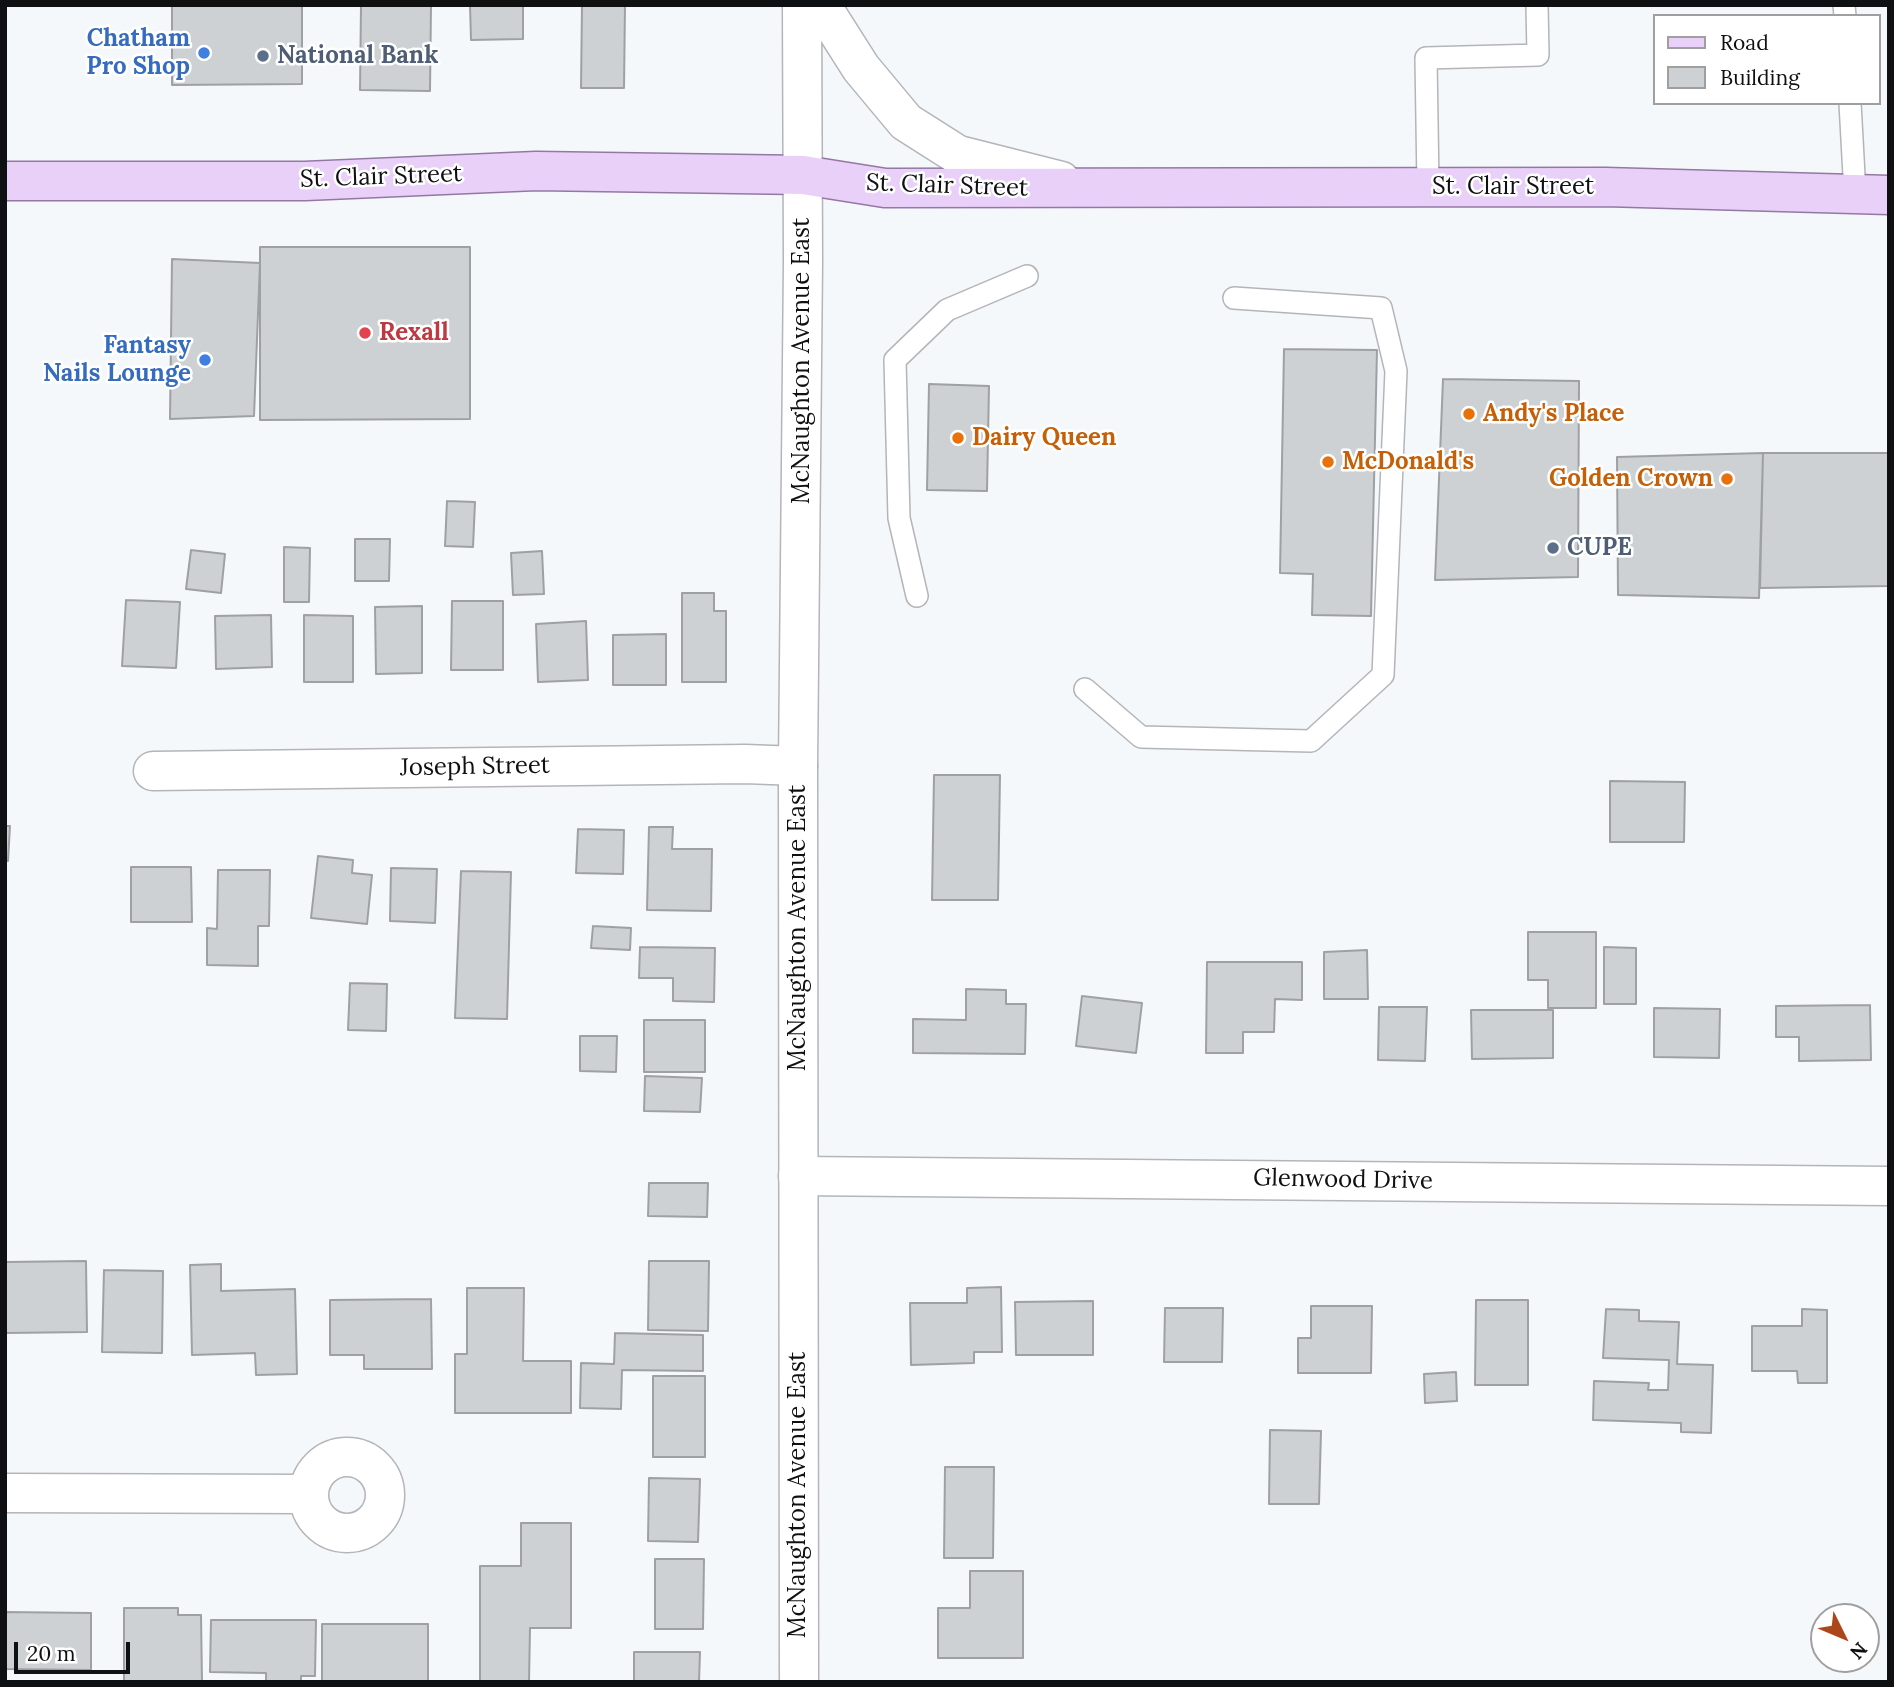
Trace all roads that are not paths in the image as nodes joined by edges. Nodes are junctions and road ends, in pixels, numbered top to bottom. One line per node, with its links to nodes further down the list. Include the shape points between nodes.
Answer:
1 (802, 5): 5 (street, McNaughton Avenue East)
2 (821, 5): 8 (street, via 860,68 906,122 958,155)
3 (1538, 5): 7 (lane, via 1538,55 1426,58)
4 (1850, 105): 9 (lane)
5 (803, 175): 6 (main road, St. Clair Street, via 536,170 305,181); 8 (main road, St. Clair Street, via 885,188); 14 (street, McNaughton Avenue East)
6 (5, 181)
7 (1428, 186): 8 (main road, St. Clair Street); 9 (main road, St. Clair Street)
8 (1083, 187)
9 (1872, 195)
10 (1027, 276): 12 (lane, via 947,310 895,360 899,518)
11 (1234, 299): 13 (lane, via 1381,308 1396,371 1383,675 1311,741 1141,737)
12 (917, 596)
13 (1085, 689)
14 (798, 766): 15 (street, Joseph Street); 16 (street, McNaughton Avenue East)
15 (153, 771)
16 (797, 1176): 17 (street, Glenwood Drive); 20 (street, McNaughton Avenue East)
17 (1889, 1186)
18 (5, 1493): 19 (street)
19 (308, 1494)
20 (799, 1682)

